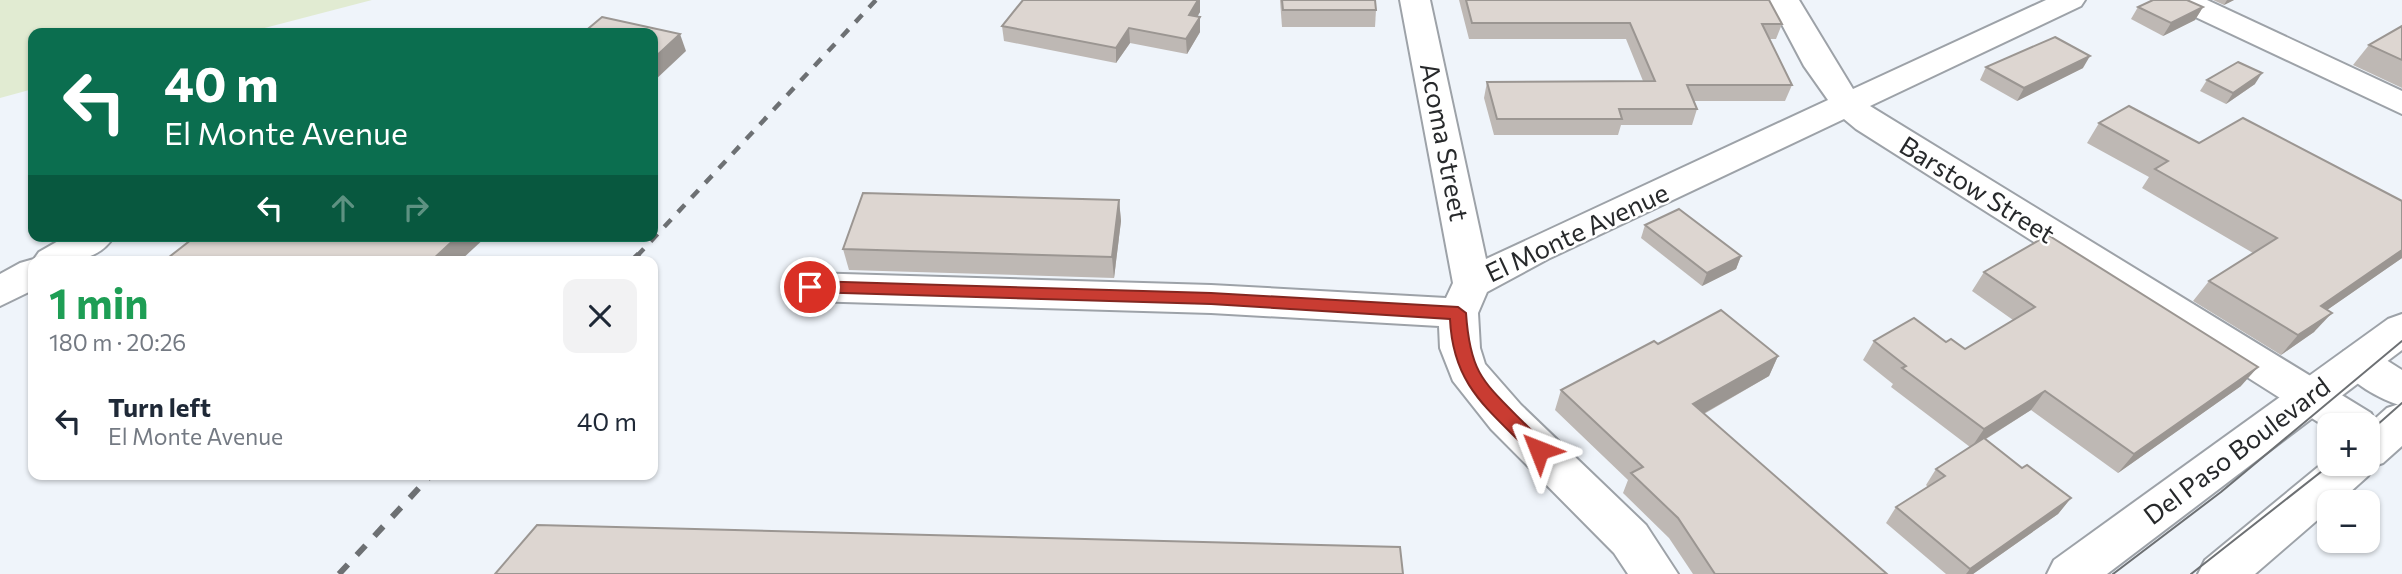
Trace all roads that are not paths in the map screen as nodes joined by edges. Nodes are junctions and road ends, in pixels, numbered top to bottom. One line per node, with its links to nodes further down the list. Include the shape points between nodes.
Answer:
1 (1415, 0): 12 (street, Acoma Street)
2 (1784, 0): 6 (street, Barstow Street)
3 (2070, 0): 6 (street, El Monte Avenue)
4 (2183, 0): 5 (street)
5 (2402, 104)
6 (1847, 106): 12 (street, El Monte Avenue, via 1535,250); 16 (street, Barstow Street)
7 (85, 242): 8 (street)
8 (61, 256)
9 (28, 275): 11 (street)
10 (810, 287): 12 (street, via 1211,299)
11 (0, 292)
12 (1465, 298): 19 (street, Acoma Street, via 1460,348 1479,388 1630,539)
13 (2402, 329): 14 (street, Del Paso Boulevard)
14 (2358, 362): 15 (street); 16 (street, Del Paso Boulevard)
15 (2402, 390)
16 (2309, 397): 17 (street, Barstow Street); 20 (street, Del Paso Boulevard)
17 (2333, 413)
18 (2330, 476): 21 (street)
19 (1654, 574)
20 (2071, 574)
21 (2222, 574)

